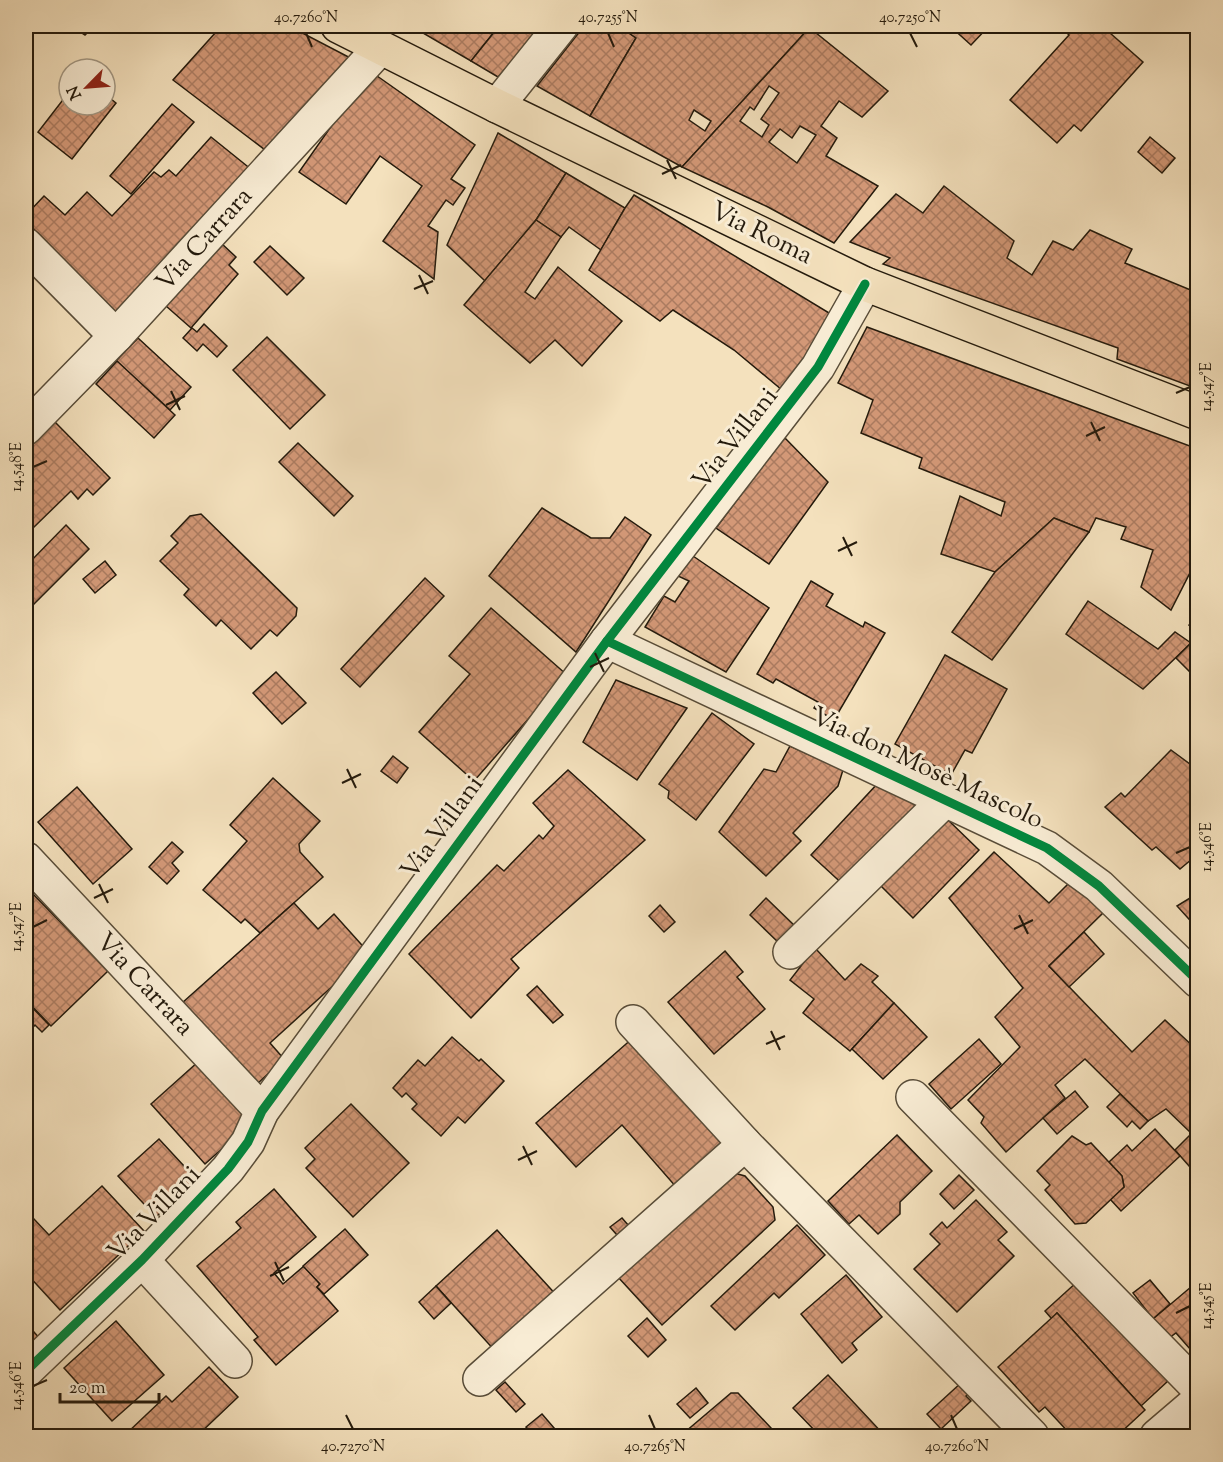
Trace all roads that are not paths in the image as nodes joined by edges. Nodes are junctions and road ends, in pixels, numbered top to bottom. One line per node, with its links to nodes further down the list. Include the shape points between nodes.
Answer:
1 (338, 26): 3 (main road, Via Roma)
2 (561, 26): 4 (street)
3 (381, 48): 4 (main road, Via Roma); 7 (street, Via Carrara)
4 (497, 106): 6 (main road, Via Roma)
5 (26, 245): 7 (street)
6 (865, 284): 8 (main road, Via Roma); 10 (street, Via Villani, via 818,367)
7 (116, 336): 9 (street, Via Carrara)
8 (1197, 413)
9 (26, 428)
10 (607, 641): 11 (street, Via don Mosè Mascolo); 17 (street, Via Villani)
11 (945, 800): 13 (street); 14 (street, Via don Mosè Mascolo, via 1047,848 1099,886)
12 (26, 859): 17 (street, Via Carrara)
13 (790, 952)
14 (1197, 981)
15 (633, 1022): 18 (street)
16 (913, 1097): 23 (street)
17 (262, 1111): 19 (street, Via Villani, via 248,1142 228,1169)
18 (745, 1144): 22 (street); 25 (street)
19 (142, 1260): 20 (street); 21 (street, Via Villani)
20 (235, 1360)
21 (26, 1371)
22 (480, 1379)
23 (1197, 1388)
24 (1197, 1401): 26 (street)
25 (1032, 1437)
26 (1157, 1437)

